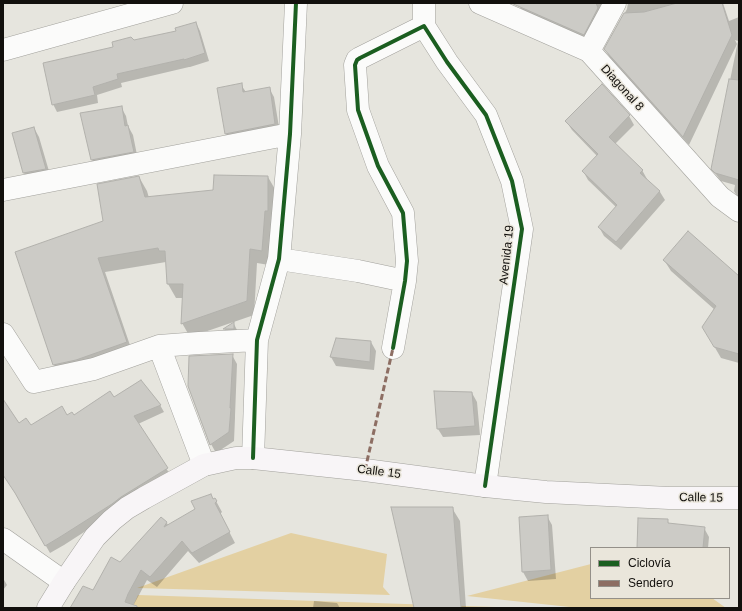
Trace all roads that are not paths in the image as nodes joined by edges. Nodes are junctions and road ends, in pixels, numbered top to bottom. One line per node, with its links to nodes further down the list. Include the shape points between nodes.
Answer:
1 (172, 3): 7 (street)
2 (296, 3): 9 (street)
3 (424, 3): 6 (street)
4 (480, 3): 8 (street, Diagonal 8)
5 (615, 3): 8 (street)
6 (424, 26): 13 (street, via 360,58 355,65 358,110 378,166 403,213 407,261); 20 (street, Avenida 19, via 486,115 512,181 522,229)
7 (3, 50)
8 (589, 51): 11 (street, Diagonal 8, via 720,197)
9 (290, 134): 10 (street); 12 (street)
10 (3, 190)
11 (739, 210)
12 (278, 259): 13 (street); 15 (street)
13 (405, 281): 17 (street)
14 (3, 334): 16 (street, via 34,382 94,369)
15 (258, 340): 16 (street); 18 (street)
16 (159, 346): 19 (street)
17 (393, 348)
18 (252, 458): 19 (main road, Calle 15, via 236,458); 20 (main road, Calle 15)
19 (204, 465): 23 (main road, Calle 15, via 127,508 112,520 95,537)
20 (485, 486): 21 (main road, Calle 15, via 625,496)
21 (739, 498)
22 (3, 539): 23 (street)
23 (64, 582): 24 (main road, Calle 15)
24 (48, 608)

